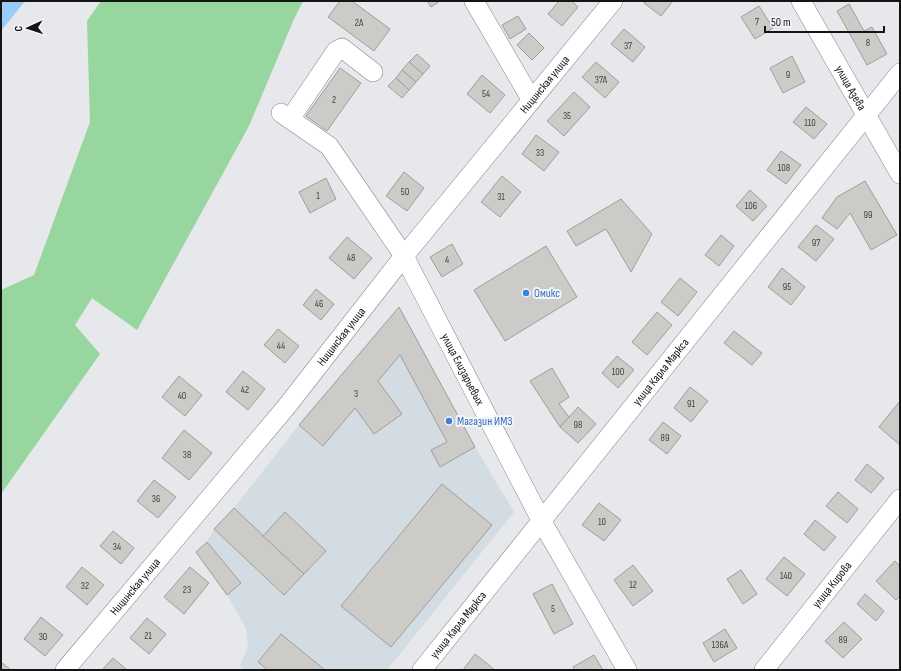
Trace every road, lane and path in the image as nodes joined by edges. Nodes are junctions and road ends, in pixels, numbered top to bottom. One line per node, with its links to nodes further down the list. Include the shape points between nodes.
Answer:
1 (474, 1): 6 (street)
2 (613, 1): 6 (street, Ницинская улица)
3 (801, 1): 7 (street, улица Азева)
4 (373, 72): 9 (street, улица Елизарьевых, via 342,48 336,51 285,116 329,146)
5 (900, 73): 7 (street, улица Карла Маркса)
6 (531, 99): 9 (street, Ницинская улица)
7 (867, 114): 8 (street, улица Азева); 11 (street, улица Карла Маркса)
8 (900, 174)
9 (404, 256): 11 (street, улица Елизарьевых); 12 (street, Ницинская улица, via 286,406)
10 (900, 500): 15 (street, улица Кирова)
11 (541, 520): 13 (street, улица Карла Маркса); 14 (street, улица Елизарьевых)
12 (65, 670)
13 (422, 670)
14 (627, 670)
15 (764, 670)

